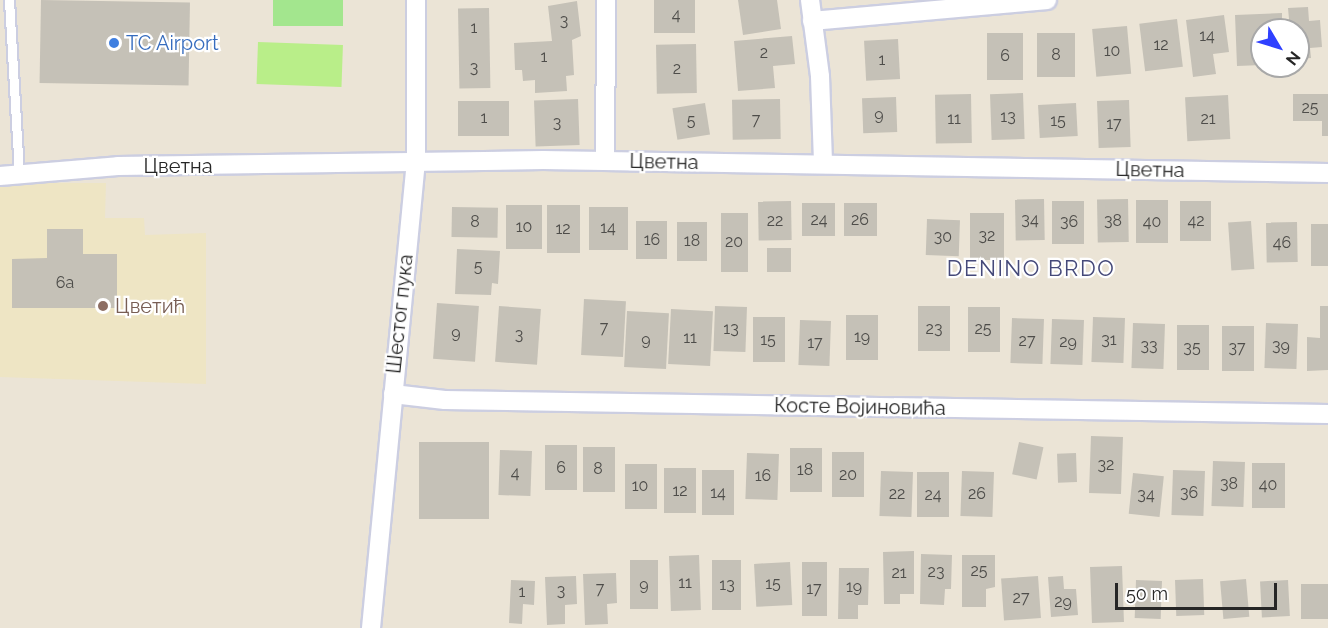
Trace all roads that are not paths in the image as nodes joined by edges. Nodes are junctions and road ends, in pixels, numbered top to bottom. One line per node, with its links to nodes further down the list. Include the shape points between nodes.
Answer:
1 (9, 0): 11 (lane)
2 (416, 0): 8 (street, Шестог пука)
3 (606, 0): 7 (street)
4 (810, 0): 6 (street)
5 (1047, 0): 6 (street)
6 (813, 21): 9 (street, via 820,76)
7 (604, 161): 8 (street, Цветна); 9 (street, Цветна)
8 (416, 164): 11 (street, Цветна, via 118,166); 13 (street, Шестог пука)
9 (823, 164): 10 (street, Цветна)
10 (1328, 173)
11 (19, 174): 12 (street, Цветна)
12 (0, 176)
13 (393, 394): 14 (street, Косте Војиновића, via 445,400); 15 (street, Шестог пука)
14 (1328, 414)
15 (371, 628)

